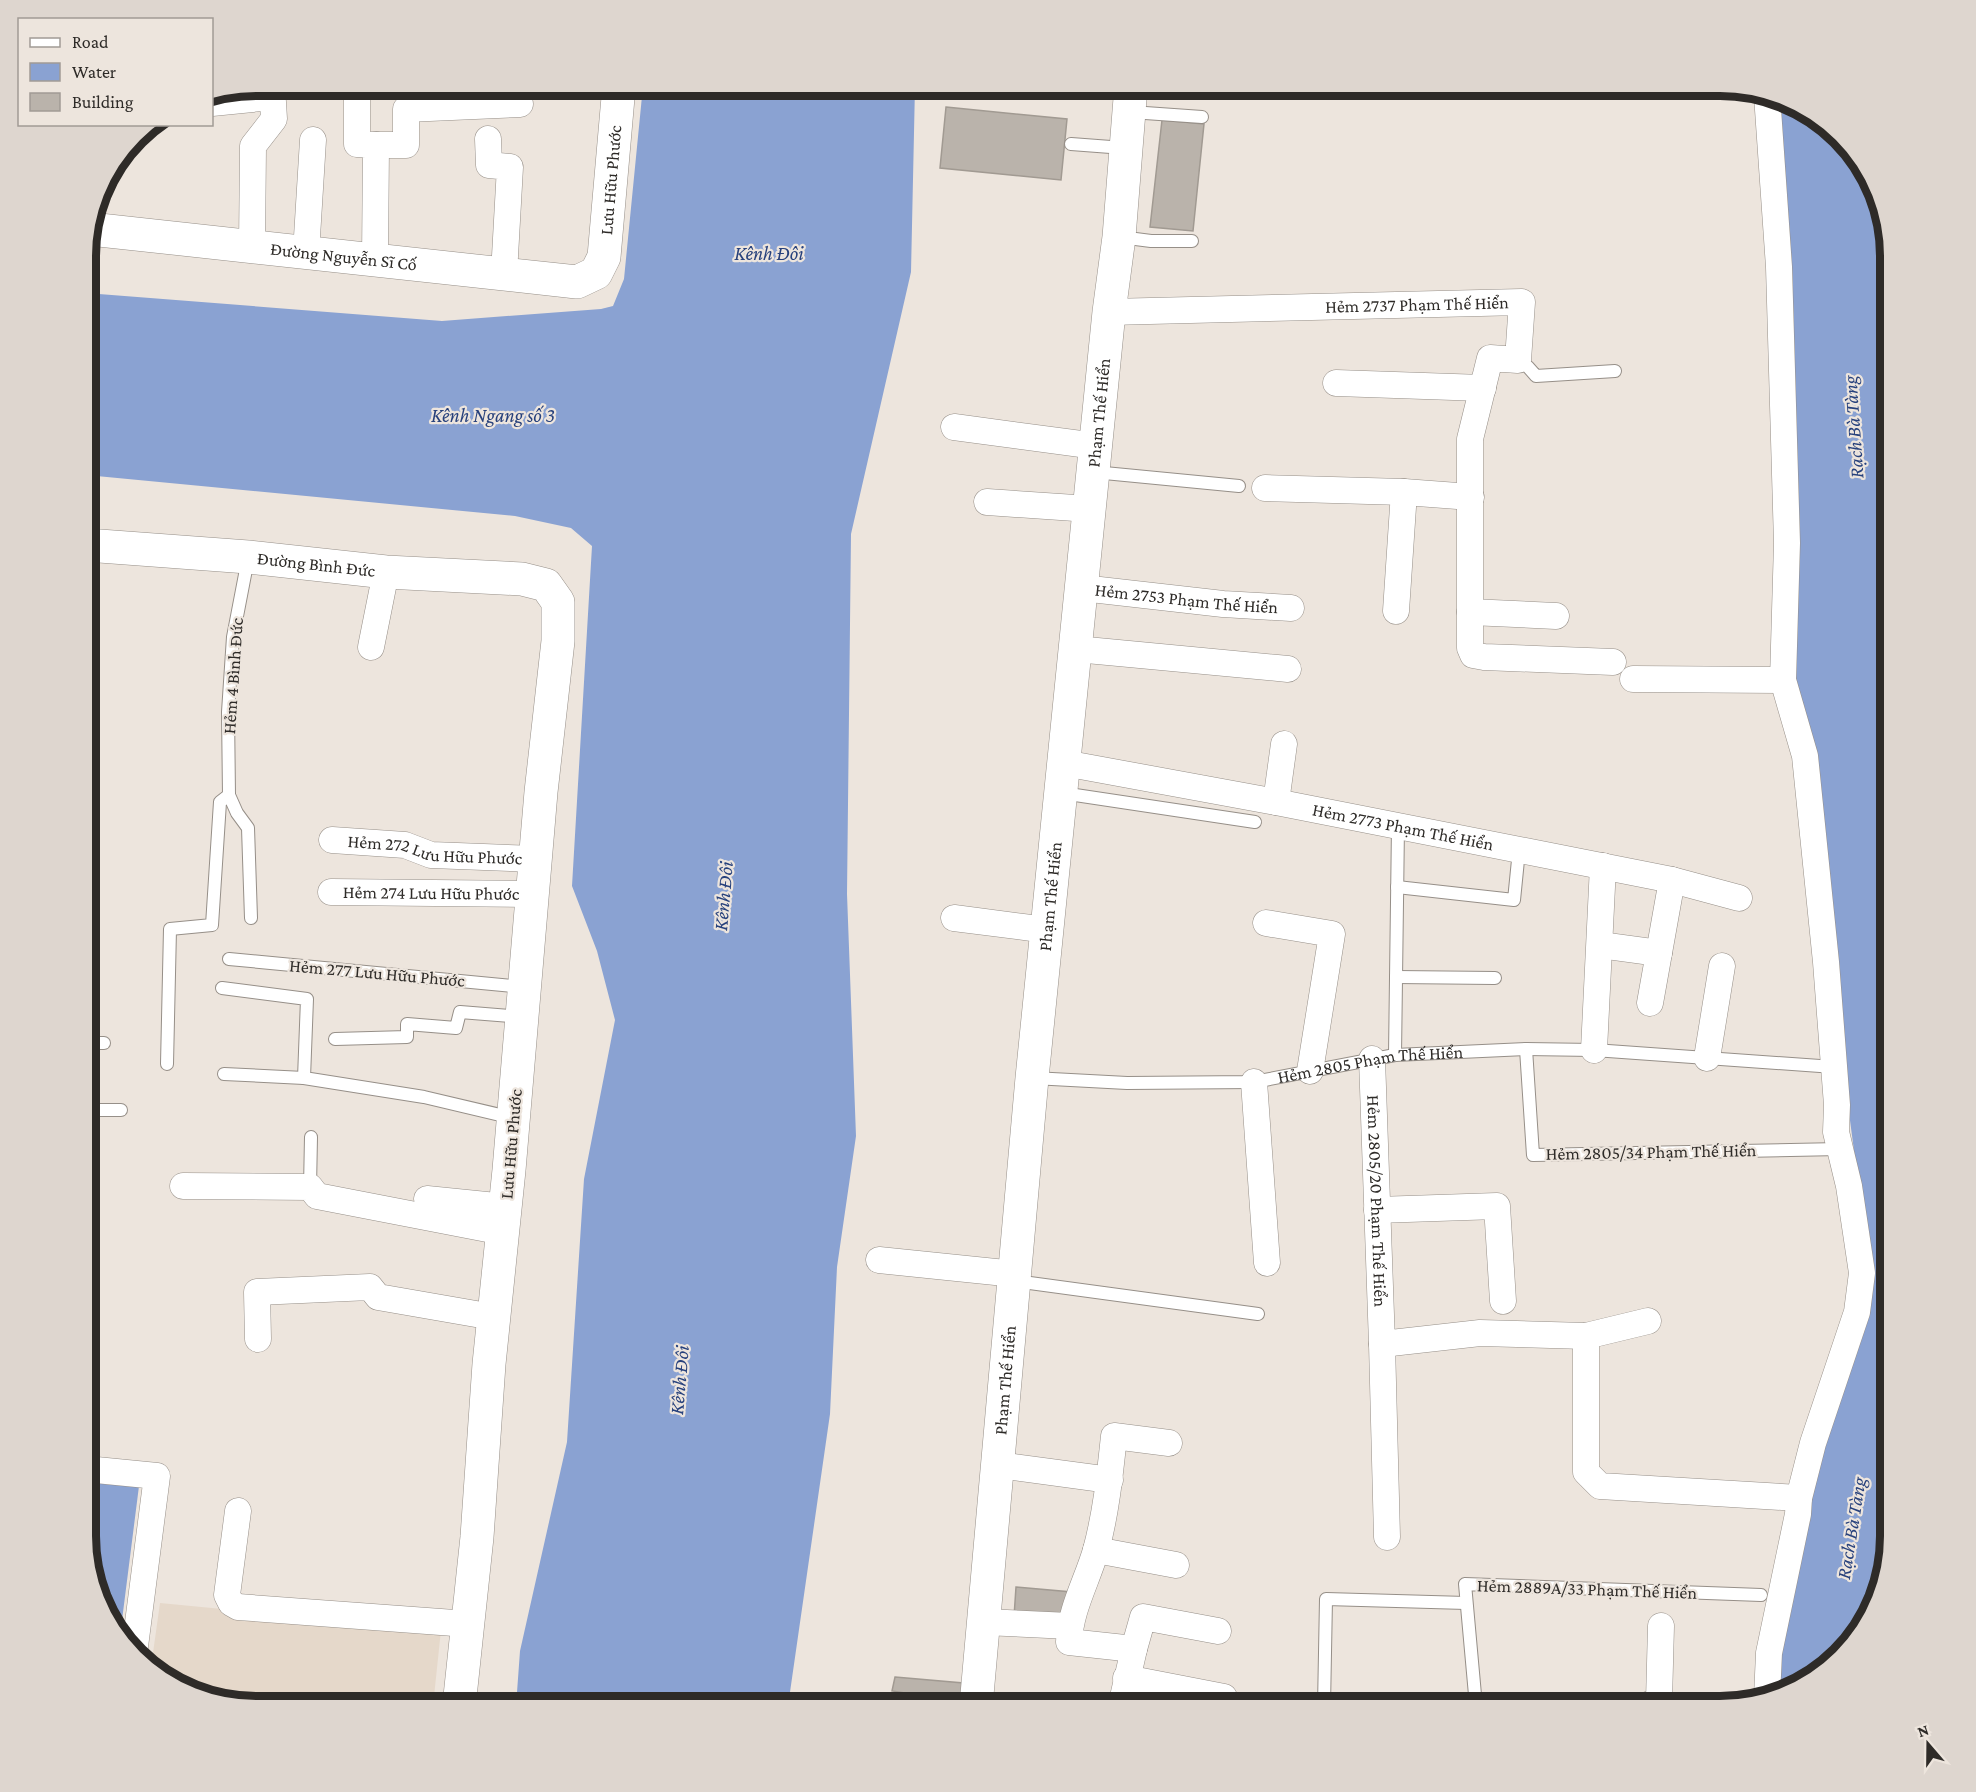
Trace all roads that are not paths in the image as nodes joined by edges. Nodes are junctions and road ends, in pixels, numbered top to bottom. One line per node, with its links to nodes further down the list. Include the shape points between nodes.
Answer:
1 (272, 96): 18 (street, via 274,119 253,146)
2 (357, 96): 13 (street, via 357,144)
3 (618, 96): 21 (street, Lưu Hữu Phước, via 604,257)
4 (244, 97): 6 (street)
5 (1129, 98): 9 (lane); 14 (street, Phạm Thế Hiển)
6 (213, 103)
7 (1767, 103): 50 (street, via 1783,399)
8 (519, 104): 13 (street, via 406,108 405,145)
9 (1202, 117)
10 (488, 139): 22 (street, via 489,165 510,167)
11 (314, 140): 19 (street)
12 (1071, 144): 14 (lane)
13 (376, 145): 20 (street)
14 (1125, 148): 16 (street, Phạm Thế Hiển)
15 (98, 231): 18 (street, Đường Nguyễn Sĩ Cố)
16 (1119, 237): 17 (lane); 23 (street, Phạm Thế Hiển)
17 (1192, 241)
18 (252, 247): 19 (street, Đường Nguyễn Sĩ Cố)
19 (306, 253): 20 (street, Đường Nguyễn Sĩ Cố)
20 (375, 260): 22 (street, Đường Nguyễn Sĩ Cố)
21 (596, 273): 22 (street, Đường Nguyễn Sĩ Cố, via 577,282)
22 (504, 274)
23 (1109, 312): 24 (street, Hẻm 2737 Phạm Thế Hiển, via 1522,302); 29 (street, Phạm Thế Hiển)
24 (1518, 360): 25 (lane, via 1536,376); 27 (street, via 1490,358)
25 (1615, 371)
26 (1336, 383): 27 (street)
27 (1483, 388): 33 (street, via 1470,439)
28 (954, 427): 29 (street)
29 (1095, 459): 30 (lane); 35 (street, Phạm Thế Hiển)
30 (1239, 486)
31 (1265, 488): 32 (street)
32 (1404, 492): 33 (street); 42 (street)
33 (1471, 497): 43 (street)
34 (987, 502): 35 (street)
35 (1090, 509): 40 (street, Phạm Thế Hiển)
36 (96, 546): 37 (street, Đường Bình Đức)
37 (248, 558): 38 (street, Đường Bình Đức); 53 (lane, Hẻm 4 Bình Đức, via 233,637 228,712)
38 (386, 572): 39 (street, Đường Bình Đức, via 522,579); 45 (street)
39 (546, 585): 59 (street, Lưu Hữu Phước, via 558,602 558,641)
40 (1082, 588): 41 (street, Hẻm 2753 Phạm Thế Hiển); 46 (street, Phạm Thế Hiển)
41 (1291, 608)
42 (1396, 611)
43 (1470, 612): 44 (street); 47 (street, via 1473,655)
44 (1556, 616)
45 (371, 647)
46 (1076, 649): 48 (street); 52 (street, Phạm Thế Hiển)
47 (1613, 662)
48 (1288, 669)
49 (1633, 679): 50 (street)
50 (1783, 681): 87 (street, via 1805,756)
51 (1284, 744): 54 (street)
52 (1063, 778): 54 (street, Hẻm 2773 Phạm Thế Hiển); 55 (lane); 69 (street, Phạm Thế Hiển)
53 (229, 795): 66 (lane, Hẻm 4 Bình Đức, via 248,828); 86 (lane, Hẻm 4 Bình Đức, via 220,802 212,926 170,929)
54 (1276, 802): 56 (street, Hẻm 2773 Phạm Thế Hiển)
55 (1255, 822)
56 (1398, 826): 58 (street, Hẻm 2773 Phạm Thế Hiển); 62 (lane)
57 (332, 840): 59 (street, Hẻm 272 Lưu Hữu Phước, via 405,845 431,855)
58 (1519, 850): 60 (street, Hẻm 2773 Phạm Thế Hiển); 62 (lane, via 1514,900)
59 (536, 859): 64 (street, Lưu Hữu Phước)
60 (1603, 867): 61 (street, Hẻm 2773 Phạm Thế Hiển); 70 (street)
61 (1672, 880): 65 (street, Hẻm 2773 Phạm Thế Hiển); 71 (street)
62 (1397, 887): 74 (lane)
63 (331, 892): 64 (street, Hẻm 274 Lưu Hữu Phước)
64 (532, 894): 77 (street, Lưu Hữu Phước)
65 (1740, 898)
66 (251, 918)
67 (954, 918): 69 (street)
68 (1266, 923): 88 (street, via 1332,934)
69 (1047, 930): 91 (street, Phạm Thế Hiển)
70 (1600, 945): 71 (street); 83 (street)
71 (1659, 953): 78 (street)
72 (229, 959): 77 (lane, Hẻm 277 Lưu Hữu Phước)
73 (1722, 966): 85 (street)
74 (1396, 977): 75 (lane); 84 (lane)
75 (1495, 978)
76 (222, 988): 90 (lane, via 307,999)
77 (524, 1002): 79 (lane, via 460,1012 456,1028 407,1024 406,1037); 95 (street, Lưu Hữu Phước)
78 (1650, 1003)
79 (335, 1039)
80 (96, 1043): 81 (lane)
81 (104, 1043)
82 (1526, 1049): 83 (lane, Hẻm 2805 Phạm Thế Hiển); 84 (lane, Hẻm 2805 Phạm Thế Hiển); 97 (lane, Hẻm 2805/34 Phạm Thế Hiển, via 1533,1155)
83 (1594, 1050): 85 (lane, Hẻm 2805 Phạm Thế Hiển)
84 (1384, 1057): 88 (lane, Hẻm 2805 Phạm Thế Hiển); 101 (street, Hẻm 2805/20 Phạm Thế Hiển)
85 (1707, 1058): 87 (lane, Hẻm 2805 Phạm Thế Hiển)
86 (167, 1064)
87 (1834, 1067): 97 (street)
88 (1310, 1071): 92 (lane, Hẻm 2805 Phạm Thế Hiển)
89 (224, 1074): 90 (lane)
90 (304, 1078): 95 (lane, via 424,1097)
91 (1032, 1078): 92 (lane, Hẻm 2805 Phạm Thế Hiển, via 1127,1083); 105 (street, Phạm Thế Hiển)
92 (1254, 1082): 104 (street)
93 (96, 1110): 94 (lane)
94 (121, 1110)
95 (514, 1119): 102 (street, Lưu Hữu Phước)
96 (311, 1137): 99 (lane)
97 (1840, 1149): 117 (street, via 1862,1273 1857,1312 1812,1443)
98 (183, 1186): 99 (street)
99 (310, 1187): 102 (street, via 317,1196)
100 (427, 1199): 102 (street)
101 (1377, 1210): 106 (street, via 1497,1206); 112 (street, Hẻm 2805/20 Phạm Thế Hiển)
102 (504, 1219): 108 (street, Lưu Hữu Phước)
103 (879, 1260): 105 (street)
104 (1267, 1263)
105 (1014, 1277): 107 (lane); 114 (street, Phạm Thế Hiển)
106 (1503, 1301)
107 (1258, 1314)
108 (494, 1317): 111 (street, via 378,1297 370,1287 257,1292); 125 (street, Lưu Hữu Phước)
109 (1648, 1321): 110 (street)
110 (1586, 1336): 112 (street, via 1480,1333); 117 (street, via 1586,1472 1600,1486)
111 (258, 1338)
112 (1382, 1344): 119 (street, Hẻm 2805/20 Phạm Thế Hiển)
113 (1168, 1443): 116 (street, via 1114,1437)
114 (998, 1465): 116 (street); 124 (street, Phạm Thế Hiển)
115 (96, 1470): 129 (street, via 157,1476)
116 (1110, 1480): 120 (street)
117 (1799, 1498): 132 (street, via 1770,1653)
118 (238, 1511): 125 (street, via 227,1595 238,1607)
119 (1387, 1537)
120 (1096, 1550): 121 (street); 126 (street)
121 (1176, 1565)
122 (1761, 1595): 123 (lane, Hẻm 2889A/33 Phạm Thế Hiển, via 1465,1584)
123 (1466, 1603): 137 (lane, via 1326,1599); 138 (lane, Hẻm 2889A/33 Phạm Thế Hiển)
124 (984, 1622): 126 (street); 134 (street, Phạm Thế Hiển)
125 (468, 1624): 133 (street, Lưu Hữu Phước)
126 (1070, 1626): 130 (street, via 1069,1642)
127 (1660, 1626): 139 (street)
128 (1218, 1631): 130 (street, via 1143,1617)
129 (136, 1641)
130 (1134, 1648): 131 (street)
131 (1126, 1678): 135 (street); 136 (street)
132 (1768, 1689)
133 (460, 1696)
134 (977, 1696)
135 (1123, 1696)
136 (1219, 1696)
137 (1324, 1696)
138 (1475, 1696)
139 (1659, 1696)

